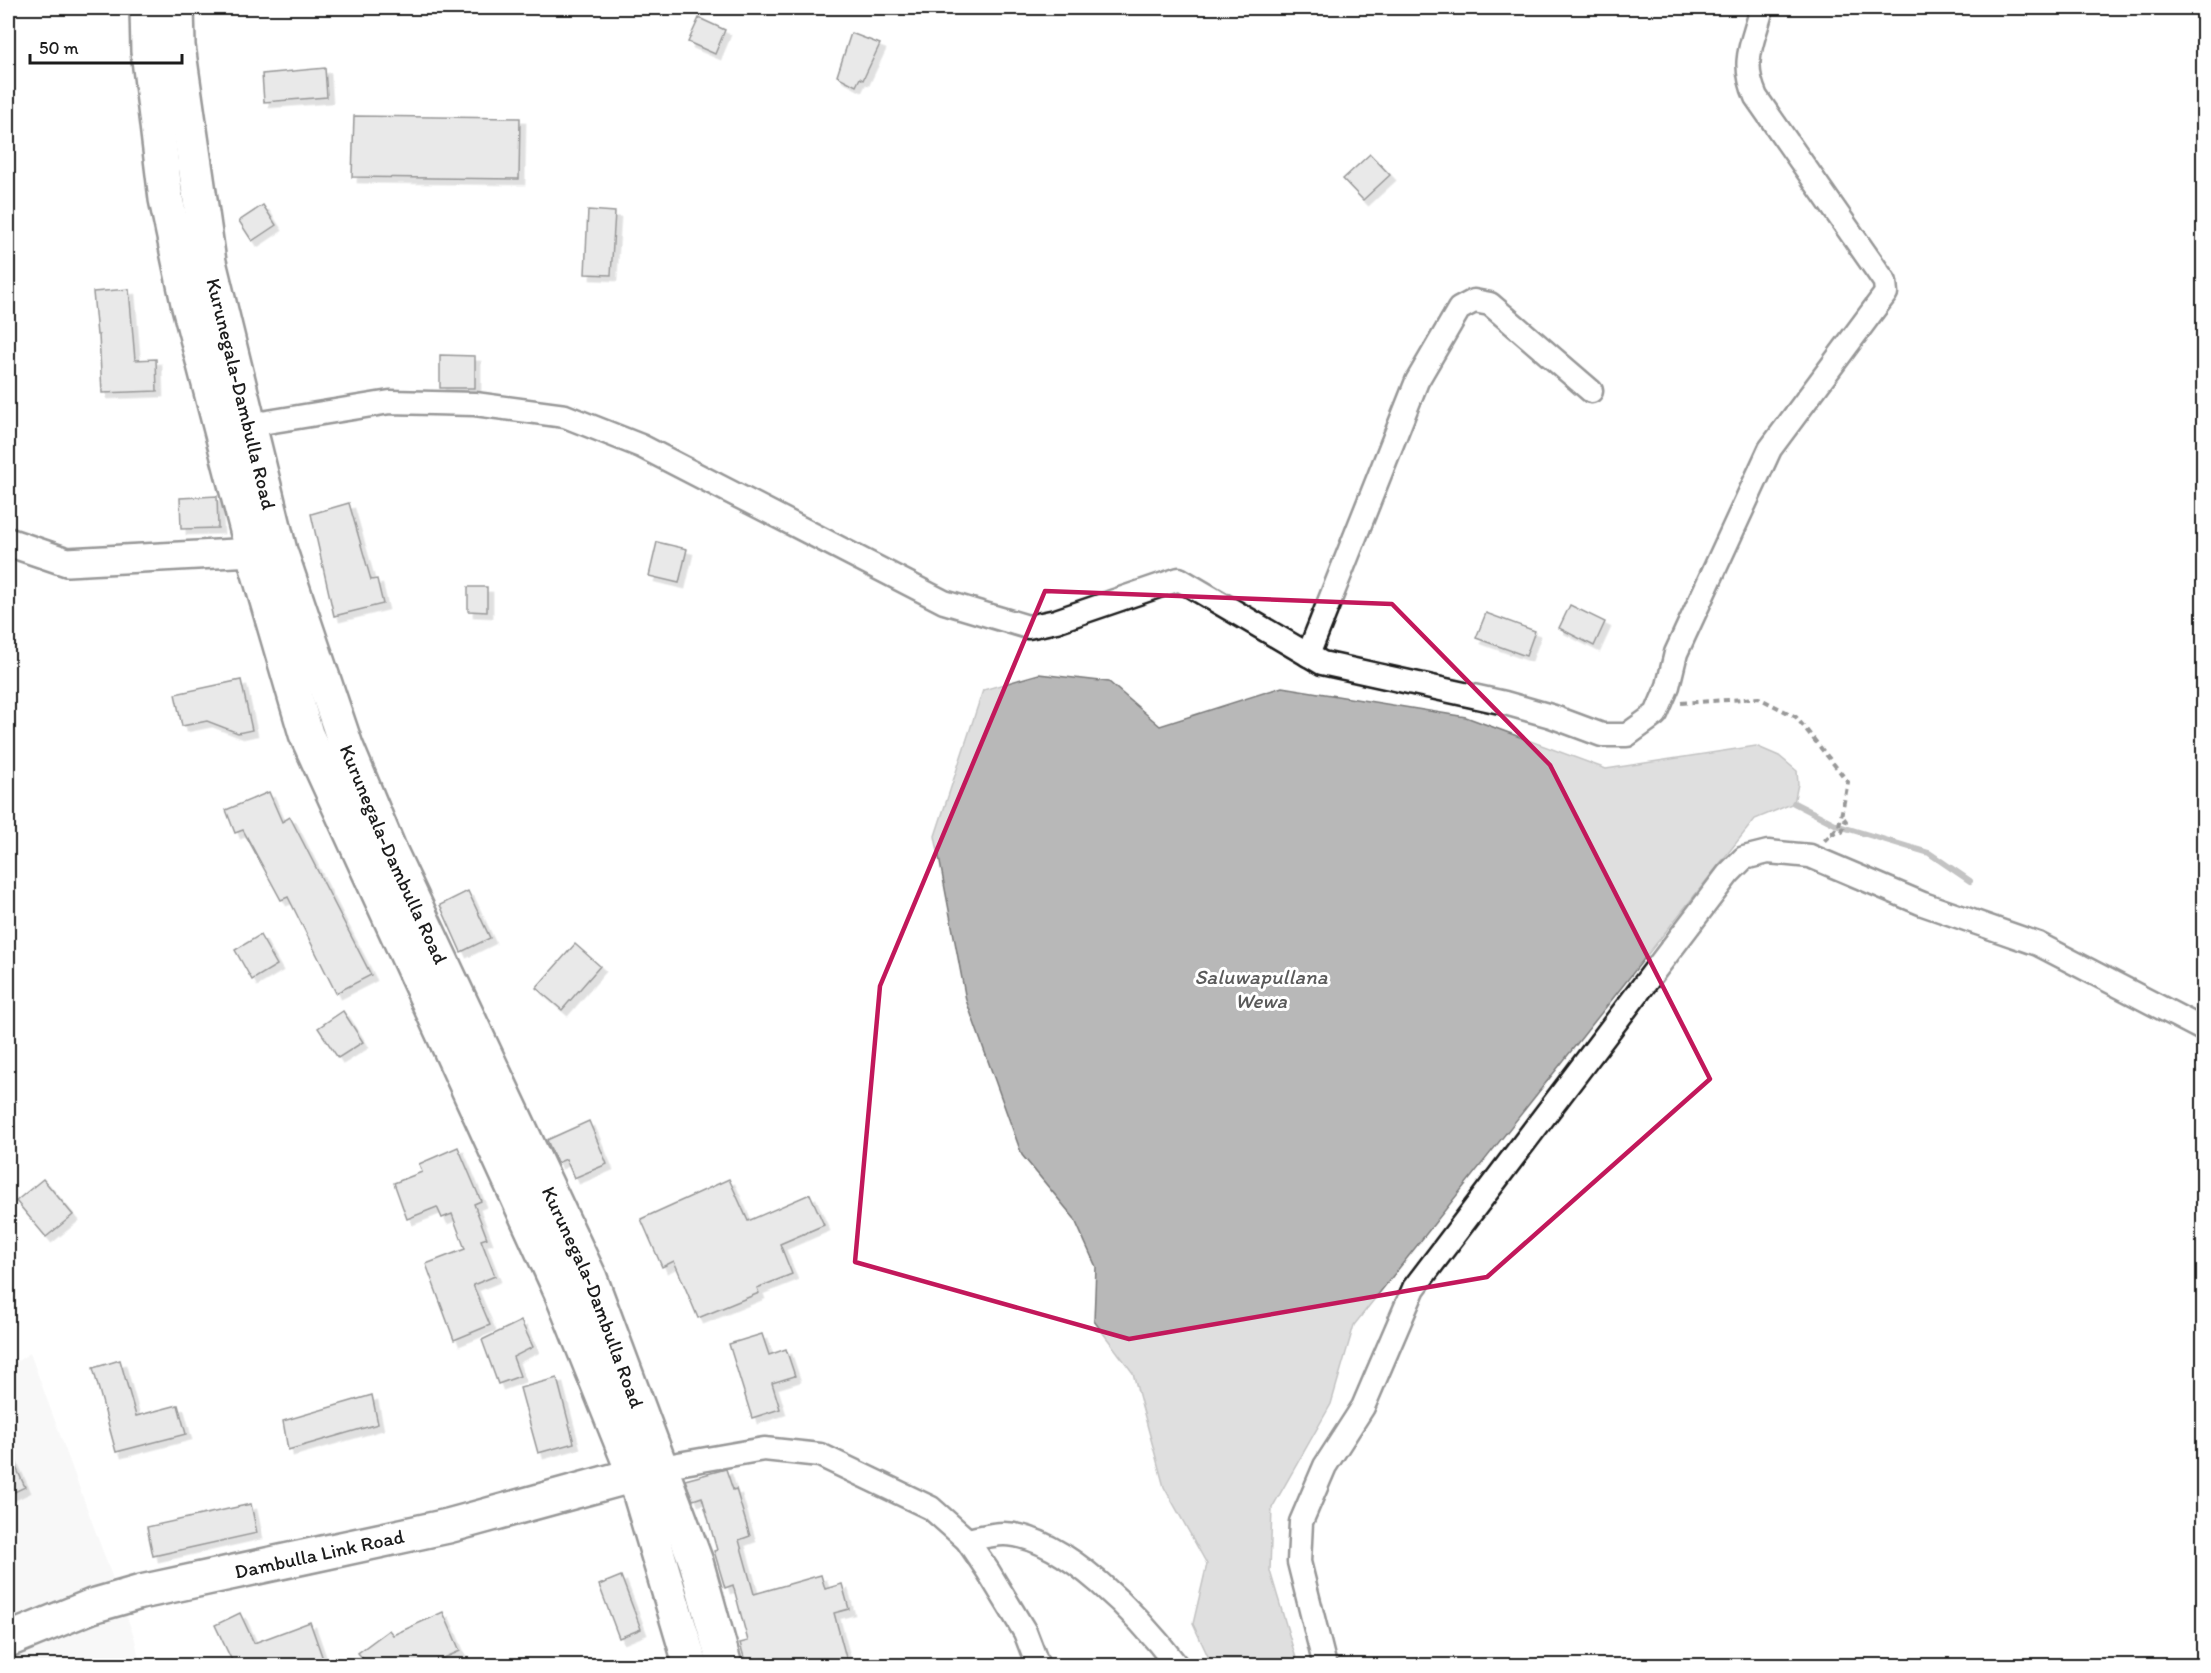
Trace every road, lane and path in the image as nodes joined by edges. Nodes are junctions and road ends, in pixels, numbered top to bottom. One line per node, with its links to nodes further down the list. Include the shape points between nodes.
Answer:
1 (147, 8): 4 (main road, Kurunegala-Dambulla Road)
2 (177, 8): 4 (main road, Kurunegala-Dambulla Road)
3 (1762, 8): 10 (street, via 1746,65 1756,97 1885,282 1886,292 1770,449 1676,652)
4 (163, 48): 6 (main road, Kurunegala-Dambulla Road); 8 (main road, Kurunegala-Dambulla Road, via 169,211 189,303)
5 (1591, 391): 9 (street, via 1490,304 1474,301 1459,309 1417,381)
6 (249, 425): 8 (main road, Kurunegala-Dambulla Road); 9 (street, via 390,402 475,404 565,416 641,446 944,602 1028,627 1179,579)
7 (8, 542): 8 (street, via 67,562)
8 (266, 552): 13 (main road, Kurunegala-Dambulla Road, via 306,734 557,1283)
9 (1308, 655): 10 (street, via 1322,663 1551,716 1602,735 1627,735)
10 (1656, 714): 11 (path, via 1678,703 1759,698 1796,717 1848,782 1841,815 1846,821 1842,832 1831,834)
11 (1810, 856): 12 (street, via 1923,904 2038,944); 20 (street, via 1768,852 1744,858 1728,874 1414,1288 1363,1407 1325,1466 1301,1522 1299,1562)
12 (2204, 1030)
13 (648, 1471): 14 (street, via 764,1449 820,1455 931,1508); 15 (main road, Dambulla Link Road, via 448,1526 141,1593 92,1606); 16 (main road, Kurunegala-Dambulla Road); 17 (main road, Kurunegala-Dambulla Road, via 696,1562)
14 (967, 1540): 18 (street, via 1025,1632); 19 (street, via 1004,1534 1056,1551 1093,1577)
15 (8, 1640)
16 (691, 1665)
17 (725, 1665)
18 (1038, 1665)
19 (1177, 1665)
20 (1325, 1665)

